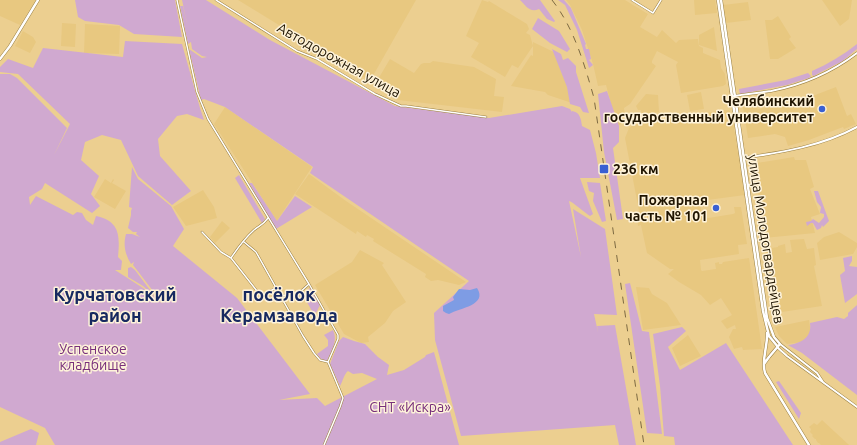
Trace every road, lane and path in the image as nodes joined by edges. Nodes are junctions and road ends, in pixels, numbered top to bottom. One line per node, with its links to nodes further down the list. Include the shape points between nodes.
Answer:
1 (38, 0): 8 (main road)
2 (177, 0): 13 (street, via 200,101)
3 (216, 0): 10 (street, Автодорожная улица, via 298,52 317,59 395,103)
4 (632, 0): 5 (street, via 653,13)
5 (661, 0)
6 (719, 0): 9 (main road, улица Молодогвардейцев)
7 (857, 53): 9 (street, via 828,72 799,84)
8 (0, 59)
9 (733, 97): 12 (main road, улица Молодогвардейцев)
10 (486, 116)
11 (857, 127): 12 (street, via 814,145)
12 (742, 158): 16 (main road, улица Молодогвардейцев)
13 (268, 218): 15 (street); 18 (street)
14 (202, 232): 17 (street, via 221,252)
15 (244, 242): 17 (street); 19 (street, via 256,252)
16 (754, 244): 21 (main road, улица Молодогвардейцев); 22 (main road, улица Молодогвардейцев, via 767,318 774,337)
17 (231, 258): 19 (street, via 261,293)
18 (309, 284): 20 (street, via 302,292); 24 (street, via 338,335)
19 (277, 288): 20 (street)
20 (281, 296): 24 (street, via 314,354 320,360)
21 (766, 327): 23 (main road, улица Молодогвардейцев); 25 (main road)
22 (780, 344): 23 (main road); 26 (street, улица Молодогвардейцев, via 817,373)
23 (778, 347): 25 (main road); 26 (street, улица Молодогвардейцев)
24 (328, 362): 28 (street, via 343,398)
25 (764, 364): 29 (main road, via 766,377)
26 (824, 383): 27 (street)
27 (857, 406)
28 (324, 445)
29 (809, 445)

